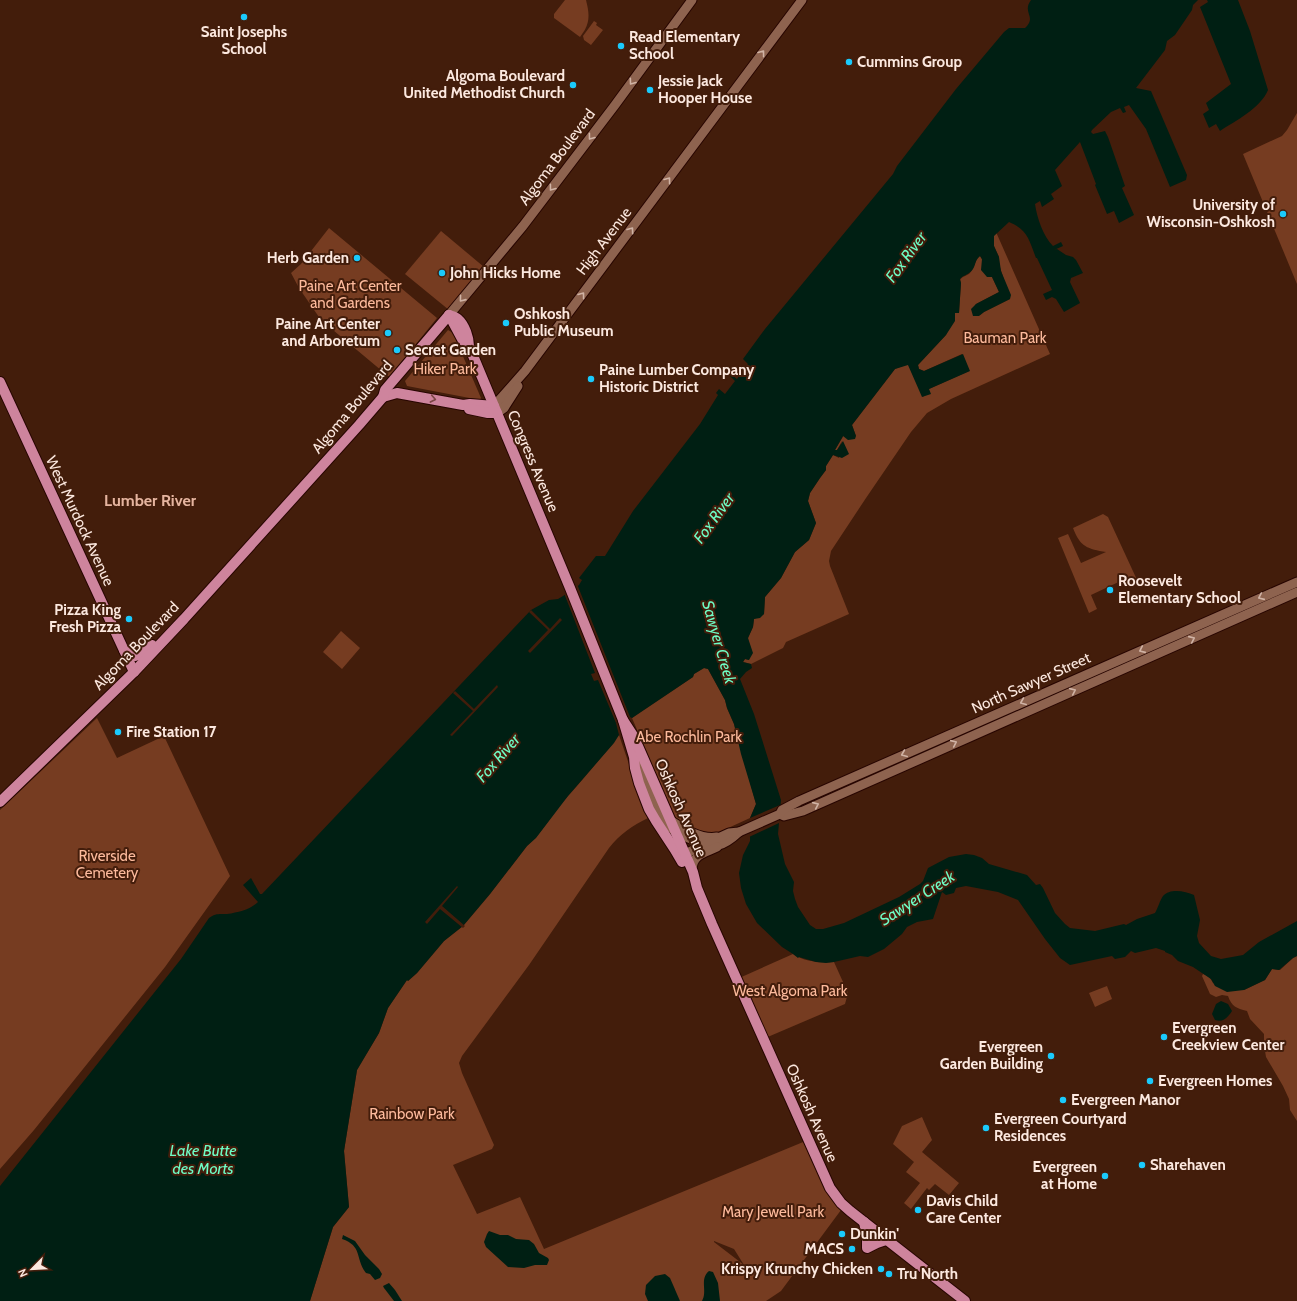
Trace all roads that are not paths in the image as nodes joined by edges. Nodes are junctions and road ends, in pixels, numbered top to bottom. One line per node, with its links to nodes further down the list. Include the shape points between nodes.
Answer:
1 (692, 0): 3 (street, Algoma Boulevard, one-way to 3, via 523,226)
2 (802, 0): 8 (street, High Avenue, one-way to 2)
3 (449, 315): 4 (main road, Algoma Boulevard); 8 (main road, Congress Avenue, via 462,324)
4 (401, 372): 6 (main road, via 400,384); 7 (main road, Algoma Boulevard, via 385,390)
5 (0, 382): 13 (main road, West Murdock Avenue)
6 (404, 393): 7 (main road); 8 (main road, one-way to 8)
7 (383, 397): 12 (main road, Algoma Boulevard)
8 (495, 410): 10 (main road, Congress Avenue)
9 (1297, 582): 18 (street, North Sawyer Street, one-way to 18, via 799,801 782,810)
10 (570, 588): 15 (main road, Oshkosh Avenue)
11 (1297, 592): 18 (street, North Sawyer Street, one-way to 11, via 784,816 803,811)
12 (184, 619): 13 (main road, via 139,655 133,656); 14 (main road, Algoma Boulevard)
13 (124, 650): 14 (main road, West Murdock Avenue)
14 (134, 672): 17 (main road, Algoma Boulevard)
15 (623, 720): 16 (main road, Oshkosh Avenue); 19 (main road, Oshkosh Avenue, via 634,737)
16 (634, 757): 20 (street, via 659,812); 23 (main road, Oshkosh Avenue, via 639,783 649,809)
17 (0, 802)
18 (780, 814): 21 (street, North Sawyer Street, via 739,832 729,833)
19 (670, 820): 20 (main road, Oshkosh Avenue); 21 (street, via 699,835)
20 (675, 831): 22 (street); 23 (main road, Oshkosh Avenue)
21 (720, 841): 22 (street, North Sawyer Street); 24 (street, via 695,857)
22 (704, 845): 23 (street, North Sawyer Street)
23 (684, 858): 24 (main road, Oshkosh Avenue); 25 (main road, Oshkosh Avenue, via 688,875)
24 (692, 869): 25 (main road, Oshkosh Avenue)
25 (697, 888): 26 (main road, Oshkosh Avenue, via 825,1179 841,1203)
26 (864, 1222): 27 (main road, Oshkosh Avenue); 27 (main road, via 867,1248)
27 (886, 1240): 28 (main road, Oshkosh Avenue)
28 (965, 1301)

